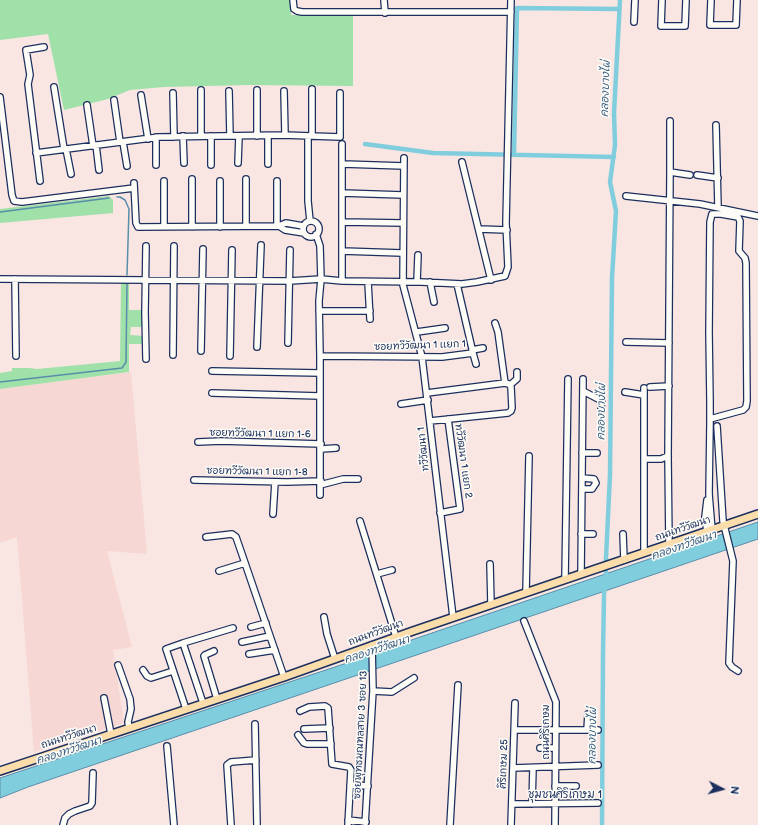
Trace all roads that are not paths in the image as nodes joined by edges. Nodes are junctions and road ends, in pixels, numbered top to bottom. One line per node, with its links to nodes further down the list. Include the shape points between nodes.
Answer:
1 (294, 0): 10 (street, via 294,8 302,12)
2 (384, 0): 10 (street)
3 (511, 0): 9 (street)
4 (635, 0): 11 (street)
5 (662, 0): 6 (street, via 661,26 685,26)
6 (686, 0)
7 (711, 0): 8 (street, via 710,25 736,25)
8 (737, 0)
9 (511, 12): 10 (street); 81 (street)
10 (386, 13)
11 (634, 22)
12 (44, 47): 44 (street, via 26,50)
13 (54, 86): 43 (street)
14 (312, 89): 36 (street)
15 (201, 90): 30 (street)
16 (257, 90): 34 (street)
17 (229, 91): 32 (street)
18 (284, 91): 28 (street)
19 (173, 93): 38 (street)
20 (340, 94): 36 (street, via 340,137)
21 (141, 95): 39 (street)
22 (0, 97): 26 (street)
23 (114, 100): 40 (street)
24 (87, 105): 42 (street)
25 (670, 121): 56 (street)
26 (2, 124): 77 (street, via 14,201 134,186 138,227)
27 (716, 125): 58 (street)
28 (284, 135): 35 (street); 36 (street)
29 (183, 136): 30 (street); 38 (street); 47 (street)
30 (201, 136): 31 (street)
31 (211, 136): 32 (street); 52 (street)
32 (230, 136): 33 (street)
33 (238, 136): 34 (street); 48 (street)
34 (257, 136): 35 (street)
35 (268, 136): 49 (street)
36 (310, 136): 71 (street)
37 (156, 137): 38 (street); 39 (street); 51 (street)
38 (174, 137)
39 (148, 139): 40 (street)
40 (122, 142): 42 (street); 53 (street)
41 (342, 144): 50 (street)
42 (94, 145): 43 (street); 55 (street)
43 (65, 149): 44 (street); 57 (street)
44 (36, 153): 61 (street)
45 (404, 158): 54 (street, ทวีวัฒนา 1)
46 (462, 162): 80 (street)
47 (184, 163)
48 (238, 163)
49 (268, 164)
50 (343, 164): 54 (street); 65 (street)
51 (156, 165)
52 (211, 165)
53 (127, 166)
54 (404, 166): 66 (street, ทวีวัฒนา 1)
55 (99, 170)
56 (670, 172): 58 (street); 68 (street)
57 (71, 174)
58 (718, 178): 69 (street)
59 (192, 179): 78 (street)
60 (246, 179): 74 (street)
61 (40, 181)
62 (164, 181): 77 (street)
63 (220, 181): 79 (street)
64 (277, 181): 75 (street)
65 (342, 193): 66 (street); 72 (street)
66 (403, 195): 73 (street, ทวีวัฒนา 1)
67 (626, 196): 68 (street)
68 (670, 200): 69 (street); 118 (street)
69 (718, 207): 70 (street)
70 (758, 216)
71 (310, 221): 76 (street); 83 (street, via 318,226)
72 (342, 222): 73 (street); 90 (street)
73 (403, 223): 91 (street, ทวีวัฒนา 1)
74 (246, 226): 75 (street); 79 (street)
75 (278, 226): 76 (street, via 286,223); 82 (street, via 285,230)
76 (303, 226): 82 (street)
77 (164, 227): 78 (street)
78 (192, 227): 79 (street)
79 (220, 227)
80 (479, 229): 81 (street); 100 (street)
81 (506, 230): 100 (street, via 507,272 505,276)
82 (304, 233): 83 (street, via 310,237)
83 (316, 234): 99 (street, via 320,246)
84 (261, 245): 101 (street)
85 (146, 246): 95 (street)
86 (174, 246): 96 (street)
87 (203, 250): 97 (street)
88 (232, 250): 98 (street)
89 (290, 250): 102 (street)
90 (342, 251): 91 (street); 103 (street)
91 (402, 253): 105 (street, ทวีวัฒนา 1)
92 (418, 255): 106 (street)
93 (0, 279): 94 (street)
94 (15, 279): 95 (street); 124 (street)
95 (146, 279): 96 (street); 128 (street)
96 (174, 279): 97 (street); 123 (street)
97 (202, 280): 98 (street); 121 (street)
98 (232, 280): 101 (street); 125 (street)
99 (321, 280): 102 (street); 103 (street); 110 (street)
100 (491, 280): 108 (street)
101 (260, 281): 102 (street); 119 (street)
102 (290, 281): 117 (street)
103 (342, 281): 104 (street)
104 (368, 282): 105 (street); 111 (street)
105 (403, 282): 106 (street); 115 (street, ทวีวัฒนา 1)
106 (417, 282): 107 (street)
107 (430, 282): 108 (street); 109 (street)
108 (457, 284): 122 (street, ซอยทวีวัฒนา 1 แยก 1)
109 (434, 302)
110 (319, 311): 111 (street); 126 (street)
111 (370, 311): 112 (street)
112 (370, 319)
113 (495, 323): 135 (street)
114 (445, 328): 115 (street)
115 (417, 332): 127 (street, ทวีวัฒนา 1)
116 (626, 342): 118 (street)
117 (288, 343)
118 (669, 343): 136 (street)
119 (257, 346)
120 (483, 348): 122 (street)
121 (201, 351)
122 (472, 352): 127 (street, ซอยทวีวัฒนา 1 แยก 1, via 455,356); 129 (street)
123 (173, 355)
124 (16, 356)
125 (230, 356)
126 (320, 356): 127 (street, ซอยทวีวัฒนา 1 แยก 1); 132 (street)
127 (422, 357): 142 (street, ทวีวัฒนา 1)
128 (146, 359)
129 (476, 364)
130 (212, 371): 132 (street)
131 (517, 372): 135 (street, via 517,379)
132 (320, 373): 144 (street)
133 (583, 378): 139 (street)
134 (568, 379): 186 (street)
135 (507, 384): 142 (street); 148 (street, via 512,403 511,411)
136 (669, 386): 137 (street); 158 (street)
137 (650, 387)
138 (644, 388): 143 (street)
139 (583, 391): 147 (street, via 602,401); 155 (street)
140 (625, 392): 143 (street)
141 (212, 393): 144 (street)
142 (427, 393): 145 (street, ทวีวัฒนา 1)
143 (644, 395): 159 (street)
144 (320, 396): 153 (street)
145 (428, 400): 146 (street); 150 (street, ทวีวัฒนา 1)
146 (401, 404)
147 (601, 407)
148 (448, 419): 150 (street); 167 (street, ทวีวัฒนา 1 แยก 2, via 460,509)
149 (710, 419): 149 (street, via 710,222 712,214 720,214 738,217 740,221 739,251 746,263 747,401 743,410); 172 (street, via 709,494 705,517)
150 (430, 421): 167 (street, ทวีวัฒนา 1)
151 (718, 426): 171 (street)
152 (198, 442): 153 (street, ซอยทวีวัฒนา 1 แยก 1-6)
153 (321, 447): 154 (street, ซอยทวีวัฒนา 1 แยก 1-6); 164 (street)
154 (336, 448)
155 (582, 453): 156 (street); 160 (street)
156 (596, 453)
157 (529, 456): 187 (street)
158 (668, 456): 159 (street, via 662,459); 177 (street)
159 (644, 459): 178 (street)
160 (582, 478): 165 (street); 165 (street, via 594,479 596,482 592,489)
161 (358, 479): 164 (street, ซอยทวีวัฒนา 1 แยก 1-8)
162 (194, 480): 163 (street, ซอยทวีวัฒนา 1 แยก 1-8)
163 (275, 482): 164 (street, ซอยทวีวัฒนา 1 แยก 1-8); 168 (street)
164 (320, 483): 166 (street)
165 (582, 489): 173 (street)
166 (320, 495)
167 (440, 513): 190 (street, ทวีวัฒนา 1)
168 (273, 514)
169 (758, 514): 171 (main road, ถนนทวีวัฒนา)
170 (360, 521): 184 (street)
171 (723, 526): 172 (main road, ถนนทวีวัฒนา); 207 (street, via 732,556 729,663)
172 (710, 531): 177 (main road, ถนนทวีวัฒนา)
173 (581, 534): 174 (street); 185 (street)
174 (593, 534)
175 (623, 534): 179 (street)
176 (206, 537): 180 (street, via 234,535)
177 (669, 545): 178 (main road, ถนนทวีวัฒนา)
178 (644, 553): 179 (main road, ถนนทวีวัฒนา)
179 (624, 560): 185 (main road, ถนนทวีวัฒนา)
180 (245, 563): 182 (street); 192 (street)
181 (490, 564): 188 (street)
182 (219, 570)
183 (392, 570): 184 (street)
184 (377, 574): 196 (street)
185 (581, 574): 186 (main road, ถนนทวีวัฒนา)
186 (565, 579): 187 (main road, ถนนทวีวัฒนา)
187 (526, 592): 188 (main road, ถนนทวีวัฒนา)
188 (491, 604): 190 (main road, ถนนทวีวัฒนา)
189 (324, 617): 203 (street)
190 (453, 617): 196 (main road, ถนนทวีวัฒนา)
191 (524, 621): 223 (street, ถนนศิริเกษม, via 556,702)
192 (266, 623): 193 (street); 195 (street)
193 (251, 627)
194 (233, 628): 198 (street)
195 (270, 636): 197 (street); 200 (street)
196 (396, 637): 199 (main road, ถนนทวีวัฒนา)
197 (242, 642)
198 (183, 643): 206 (street, via 166,649); 215 (street)
199 (372, 649): 203 (main road, ถนนทวีวัฒนา); 211 (street, ซอยพุทธมณฑลสาย 3 ซอย 13)
200 (275, 650): 202 (street); 208 (street)
201 (214, 651): 213 (street, via 204,656)
202 (249, 654)
203 (335, 659): 208 (main road, ถนนทวีวัฒนา)
204 (118, 665): 220 (street, via 130,698)
205 (143, 670): 206 (street, via 151,678)
206 (173, 671): 216 (street)
207 (738, 672)
208 (284, 677): 213 (main road, ถนนทวีวัฒนา)
209 (414, 678): 211 (street, via 392,692)
210 (458, 685): 254 (street)
211 (373, 692): 241 (street, ซอยพุทธมณฑลสาย 3 ซอย 13)
212 (104, 698): 227 (street)
213 (217, 699): 215 (main road, ถนนทวีวัฒนา)
214 (515, 703): 224 (street, ศิริเกษม 25)
215 (204, 704): 216 (main road, ถนนทวีวัฒนา)
216 (186, 710): 220 (main road, ถนนทวีวัฒนา)
217 (300, 711): 221 (street, via 309,707 327,707)
218 (588, 714): 225 (street)
219 (255, 724): 233 (street)
220 (128, 728): 227 (main road, ถนนทวีวัฒนา)
221 (330, 728): 222 (street); 229 (street)
222 (304, 729)
223 (556, 729): 224 (street); 225 (street); 232 (street, ถนนศิริเกษม)
224 (514, 730): 236 (street, ศิริเกษม 25)
225 (587, 730): 226 (street)
226 (598, 730)
227 (111, 734): 238 (main road, ถนนทวีวัฒนา)
228 (298, 735): 229 (street, via 304,743)
229 (331, 744): 240 (street, via 332,764 350,768)
230 (167, 746): 251 (street)
231 (540, 748): 232 (street)
232 (555, 748): 235 (street, ถนนศิริเกษม)
233 (256, 760): 252 (street, via 231,762 227,765); 253 (street)
234 (598, 766): 235 (street)
235 (555, 767): 237 (street); 242 (street, ถนนศิริเกษม)
236 (513, 768): 237 (street); 246 (street, ศิริเกษม 25)
237 (533, 768): 247 (street)
238 (0, 771)
239 (92, 773): 250 (street, via 92,803 87,808 69,814)
240 (350, 784): 241 (street); 248 (street)
241 (368, 786): 249 (street, ซอยพุทธมณฑลสาย 3 ซอย 13)
242 (555, 786): 243 (street); 244 (street, ถนนศิริเกษม)
243 (576, 786)
244 (555, 803): 245 (street); 247 (street); 256 (street, ถนนศิริเกษม)
245 (598, 803)
246 (512, 804): 247 (street); 255 (street, ศิริเกษม 25)
247 (532, 804)
248 (348, 823): 249 (street)
249 (366, 824)
250 (62, 825)
251 (174, 825)
252 (231, 825)
253 (257, 825)
254 (450, 825)
255 (511, 825)
256 (555, 825)

